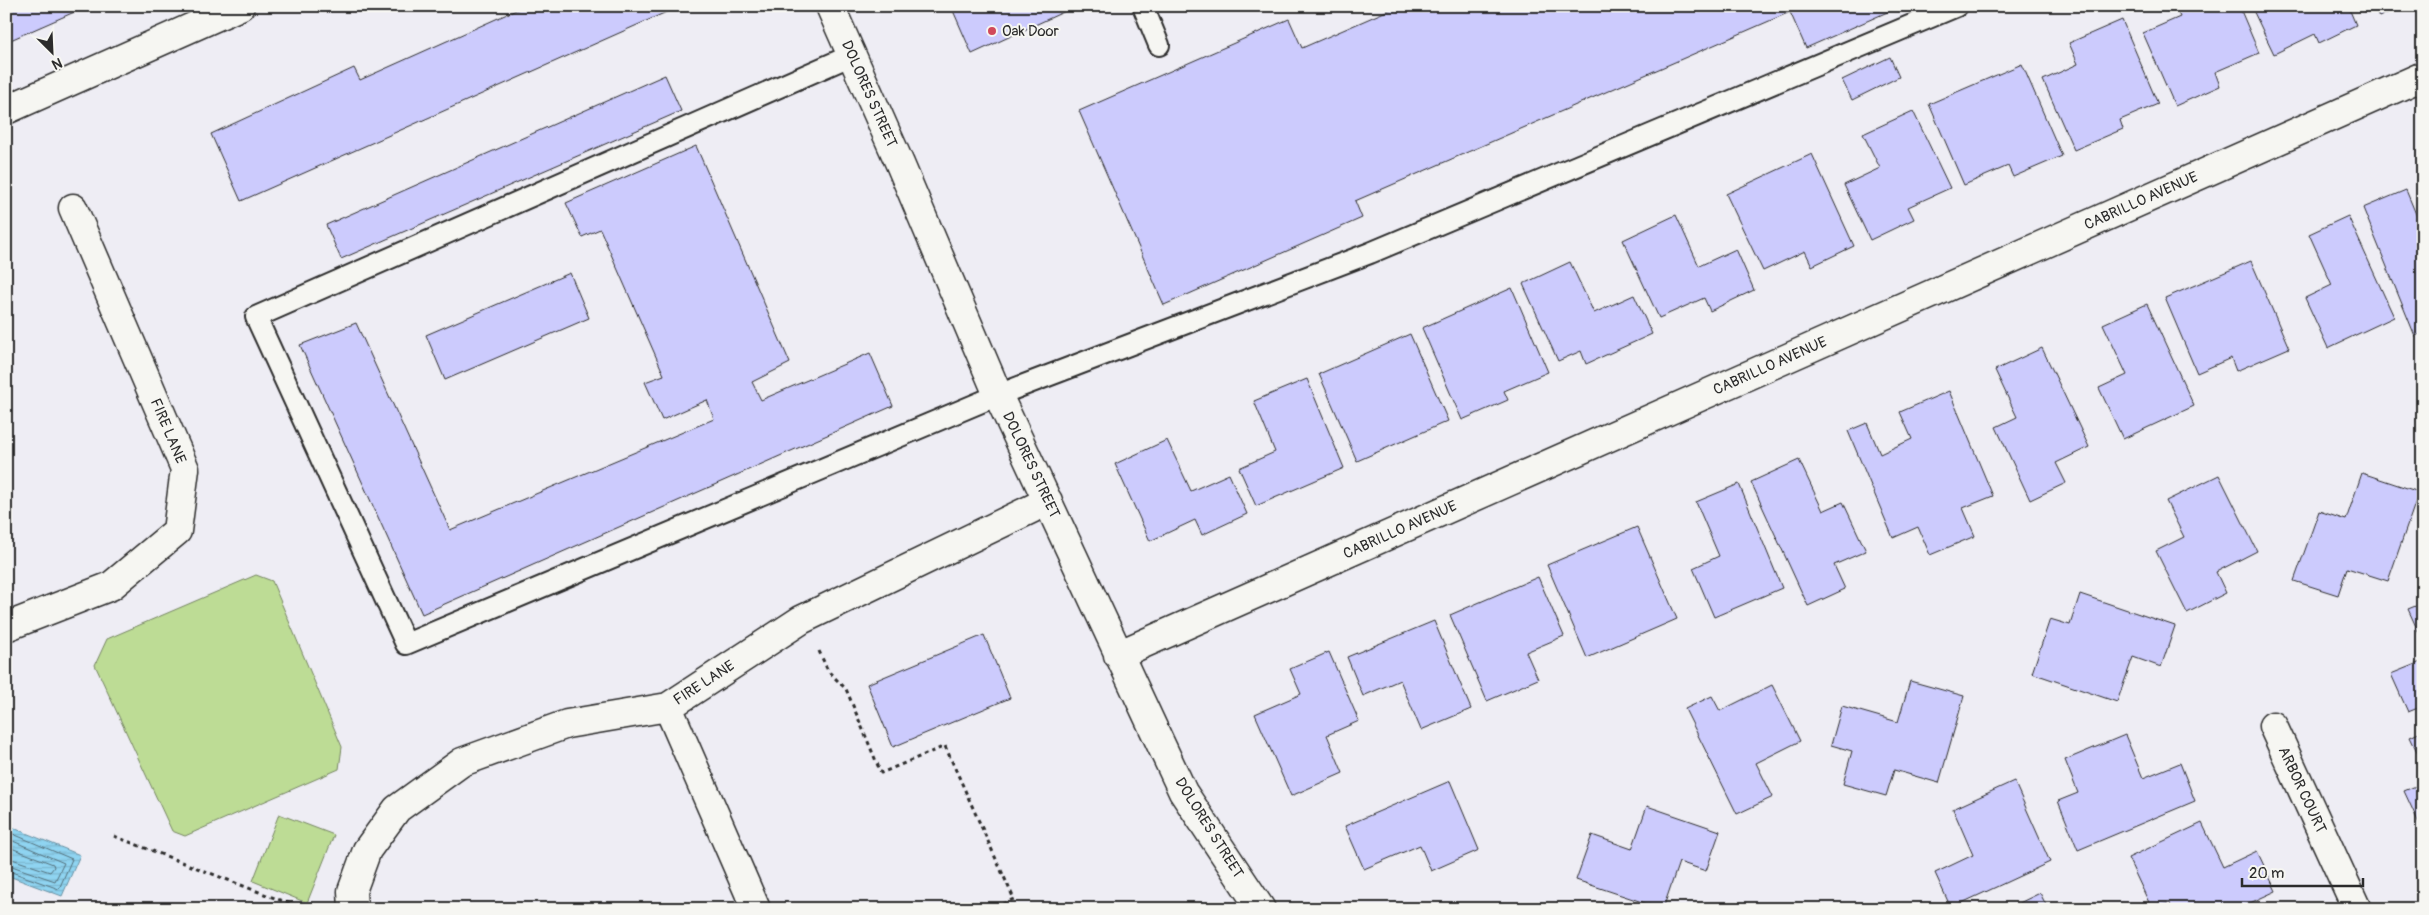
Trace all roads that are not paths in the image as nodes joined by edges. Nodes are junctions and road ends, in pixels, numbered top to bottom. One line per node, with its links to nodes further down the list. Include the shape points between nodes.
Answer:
1 (240, 6): 8 (street)
2 (830, 6): 6 (street, DOLORES STREET)
3 (1143, 6): 5 (lane)
4 (1957, 6): 10 (lane, via 1370,253)
5 (1158, 44)
6 (852, 55): 10 (street, DOLORES STREET); 10 (lane, via 256,317 406,644)
7 (2423, 76): 13 (street, CABRILLO AVENUE)
8 (6, 110)
9 (73, 208): 12 (street, FIRE LANE, via 184,469 177,531 111,586)
10 (998, 395): 11 (street, DOLORES STREET)
11 (1048, 501): 13 (street, DOLORES STREET); 14 (street, FIRE LANE, via 801,620)
12 (6, 627)
13 (1118, 655): 18 (street, DOLORES STREET, via 1183,792)
14 (668, 707): 16 (street, FIRE LANE, via 567,724 462,762 397,809 367,850 352,891); 17 (street)
15 (2273, 726): 19 (street, ARBOR COURT)
16 (353, 909)
17 (756, 909)
18 (1260, 909)
19 (2356, 909)

